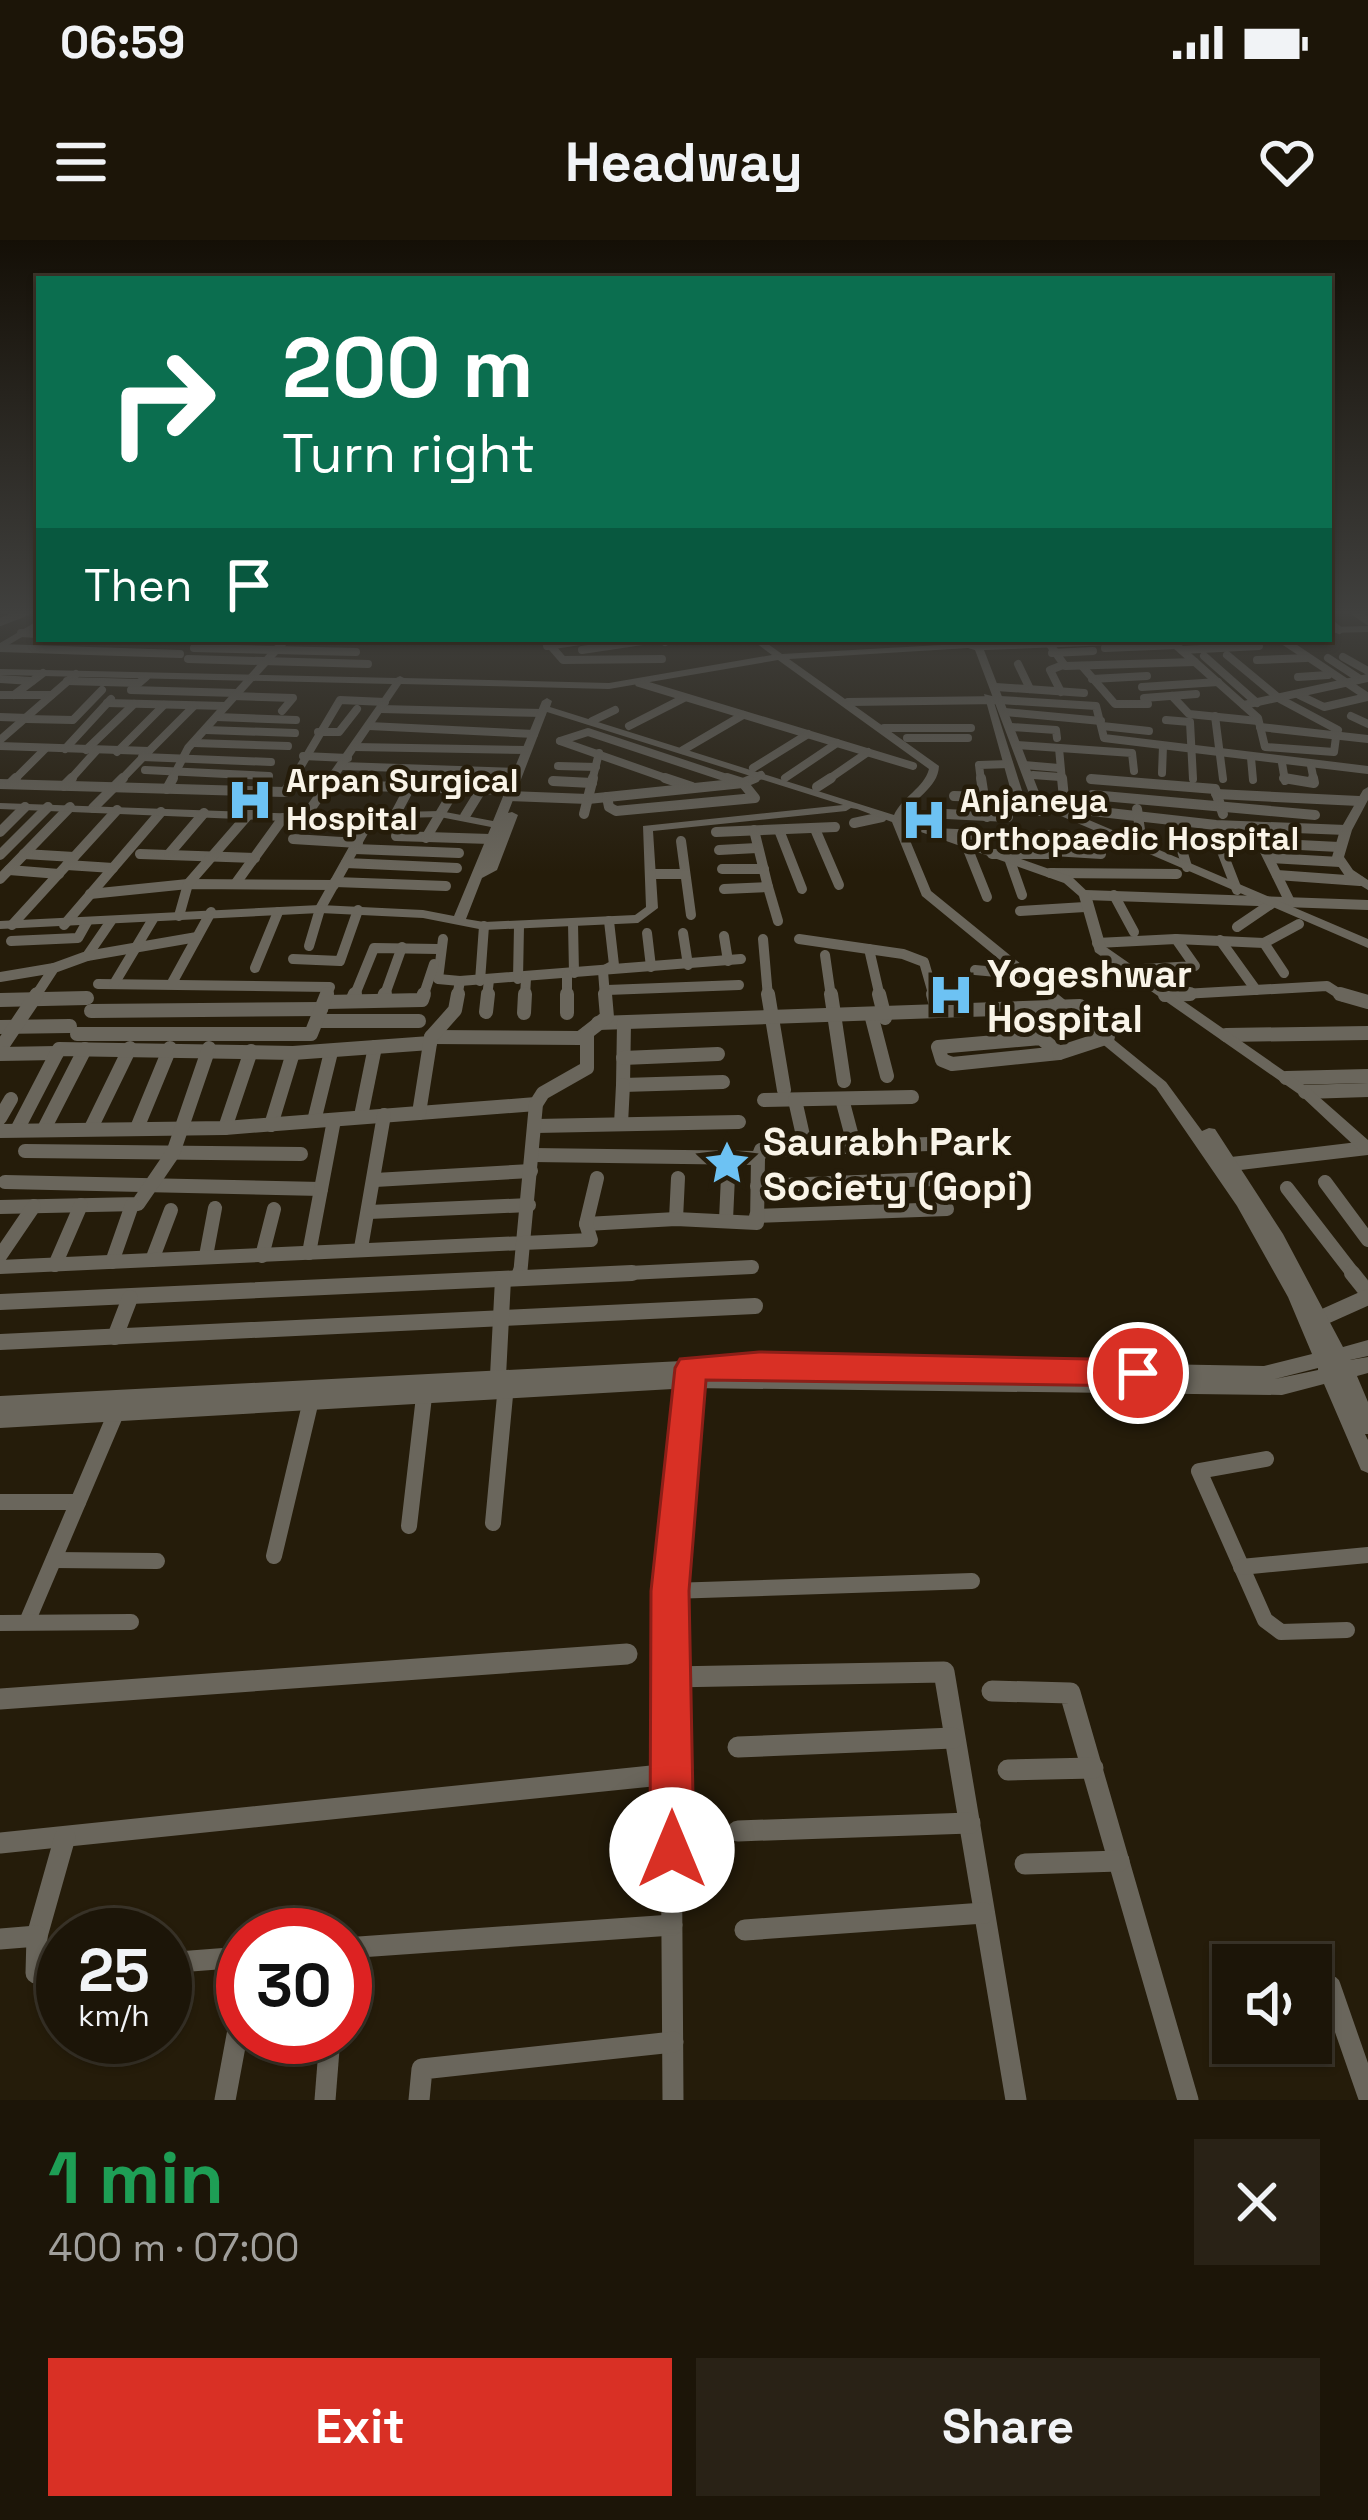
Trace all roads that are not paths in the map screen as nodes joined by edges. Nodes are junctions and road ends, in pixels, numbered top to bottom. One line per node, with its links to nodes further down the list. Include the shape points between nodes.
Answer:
1 (47, 699): 51 (street)
2 (94, 699): 51 (street, via 73,721)
3 (111, 699): 27 (street)
4 (231, 699): 34 (street)
5 (263, 699): 37 (street)
6 (292, 699): 40 (street)
7 (387, 699): 31 (street)
8 (551, 699): 38 (street)
9 (682, 699): 60 (street)
10 (687, 699): 35 (street)
11 (853, 699): 26 (street)
12 (860, 699): 26 (street)
13 (1001, 699): 21 (street)
14 (1175, 699): 50 (street, via 1189,714)
15 (1201, 699): 50 (street)
16 (1238, 699): 32 (street)
17 (1251, 699): 28 (street)
18 (1280, 699): 28 (street); 73 (street)
19 (1307, 699): 20 (street, via 1324,707)
20 (1360, 699)
21 (998, 700): 25 (street); 44 (street); 55 (street, via 1096,706); 61 (street); 105 (street)
22 (902, 701): 23 (street); 26 (street); 59 (street, via 909,720)
23 (930, 701): 24 (street); 43 (street)
24 (953, 701): 25 (street)
25 (965, 701): 64 (street)
26 (858, 702): 59 (street)
27 (107, 703): 29 (street); 87 (street)
28 (1257, 703): 32 (street)
29 (134, 704): 30 (street); 89 (street)
30 (164, 705): 33 (street); 94 (street)
31 (383, 705): 41 (street); 63 (street); 68 (street, via 340,700)
32 (1244, 705): 56 (street)
33 (194, 706): 34 (street); 98 (street)
34 (225, 706): 48 (street)
35 (712, 706): 45 (street); 52 (street)
36 (357, 709): 62 (street)
37 (254, 710)
38 (546, 710): 42 (street); 49 (street); 71 (street); 151 (street)
39 (615, 710): 49 (street)
40 (282, 711)
41 (448, 711): 42 (street); 66 (street)
42 (483, 712): 70 (street)
43 (942, 715)
44 (1074, 715): 55 (street); 78 (street)
45 (743, 716): 58 (street); 102 (street)
46 (1352, 716): 57 (street)
47 (0, 717): 51 (street)
48 (217, 717): 53 (street); 65 (street)
49 (584, 717): 102 (street)
50 (1219, 717): 56 (street); 99 (street)
51 (27, 718): 80 (street)
52 (693, 718)
53 (296, 719)
54 (1166, 719): 93 (street, via 1190,722)
55 (1101, 723): 67 (street); 84 (street, via 1105,738)
56 (1259, 724): 73 (street); 73 (street, via 1265,747 1334,752)
57 (1368, 724)
58 (777, 725): 72 (street); 74 (street)
59 (886, 725): 64 (street); 75 (street); 188 (street, via 935,772 907,802)
60 (629, 726)
61 (1012, 727): 82 (street, via 1056,730); 105 (street)
62 (345, 728): 63 (street); 68 (street)
63 (368, 728): 66 (street); 101 (street)
64 (970, 728): 75 (street)
65 (206, 730): 69 (street); 79 (street)
66 (436, 731): 70 (street)
67 (1149, 731)
68 (319, 732): 100 (street)
69 (296, 733)
70 (473, 733): 71 (street)
71 (534, 734): 91 (street)
72 (808, 734): 81 (street); 122 (street)
73 (1337, 734): 76 (street)
74 (758, 736)
75 (907, 738): 188 (street, via 945,773)
76 (1368, 739)
77 (614, 741): 95 (street); 97 (street); 97 (street, via 584,731 557,740)
78 (1075, 741)
79 (194, 742): 83 (street); 103 (street)
80 (0, 743): 85 (street)
81 (837, 743): 96 (street); 128 (street)
82 (1058, 743): 92 (street); 105 (street); 123 (street)
83 (288, 746)
84 (1163, 746): 93 (street); 124 (street)
85 (45, 748): 87 (street); 135 (street)
86 (426, 748): 88 (street); 101 (street); 115 (street)
87 (65, 749): 89 (street)
88 (444, 749): 90 (street); 117 (street)
89 (91, 750): 94 (street); 137 (street)
90 (482, 750): 91 (street); 120 (street)
91 (527, 750): 121 (street)
92 (1098, 751): 127 (street, via 1132,753); 127 (street, via 1094,775)
93 (1190, 751): 99 (street); 129 (street)
94 (117, 752): 98 (street)
95 (647, 752): 102 (street); 108 (street)
96 (868, 752): 110 (street); 141 (street)
97 (596, 753): 108 (street); 113 (street)
98 (145, 754): 103 (street); 139 (street)
99 (1220, 755): 104 (street); 130 (street)
100 (303, 756): 101 (street); 150 (street, via 285,792)
101 (348, 757): 112 (street); 136 (street)
102 (682, 757): 122 (street); 126 (street); 134 (street)
103 (185, 758): 106 (street); 119 (street)
104 (1251, 758): 107 (street); 131 (street)
105 (1018, 759): 123 (street); 156 (street, via 980,765); 203 (street, via 1037,802); 207 (street, via 1024,807)
106 (271, 763)
107 (1282, 763): 111 (street); 111 (street, via 1285,782 1314,783)
108 (627, 764): 126 (street)
109 (558, 766): 113 (street)
110 (913, 766)
111 (1311, 766): 118 (street)
112 (369, 767): 114 (street); 138 (street)
113 (596, 767): 133 (street)
114 (394, 768): 115 (street); 140 (street)
115 (417, 769): 117 (street); 142 (street)
116 (145, 770): 119 (street)
117 (433, 770): 120 (street)
118 (1368, 770)
119 (179, 771): 125 (street); 144 (street)
120 (473, 771): 121 (street)
121 (518, 772): 151 (street)
122 (757, 772): 134 (street); 164 (street)
123 (1060, 773): 183 (street, via 1065,808)
124 (1162, 773)
125 (268, 776)
126 (661, 776): 143 (street)
127 (1134, 776): 152 (street); 158 (street)
128 (785, 778)
129 (1193, 779)
130 (1222, 779)
131 (1253, 780)
132 (553, 782): 133 (street)
133 (592, 783): 157 (street)
134 (742, 783): 143 (street); 161 (street, via 754,800)
135 (5, 784): 137 (street)
136 (330, 785): 138 (street); 173 (street)
137 (64, 786): 139 (street)
138 (357, 786): 140 (street)
139 (113, 787): 144 (street); 166 (street)
140 (382, 787): 142 (street); 179 (street)
141 (817, 787)
142 (410, 788): 146 (street); 178 (street)
143 (695, 788): 149 (street)
144 (166, 789): 145 (street)
145 (205, 789): 147 (street); 171 (street)
146 (455, 789): 148 (street); 174 (street)
147 (236, 790): 150 (street); 172 (street)
148 (481, 790): 151 (street); 180 (street)
149 (677, 790): 154 (street); 161 (street)
150 (268, 791): 181 (street)
151 (513, 794): 157 (street); 187 (street); 231 (street, via 491,870)
152 (1216, 794): 159 (street); 167 (street)
153 (1092, 795): 158 (street)
154 (607, 796): 157 (street); 161 (street, via 613,811)
155 (954, 796): 156 (street)
156 (984, 797): 182 (street)
157 (588, 799): 175 (street)
158 (1136, 800): 167 (street); 183 (street)
159 (1364, 800): 194 (street)
160 (0, 806): 162 (street)
161 (683, 806)
162 (25, 807): 163 (street); 190 (street)
163 (48, 807): 165 (street); 221 (street)
164 (861, 807): 169 (street); 188 (street)
165 (70, 808): 166 (street); 221 (street)
166 (93, 808): 168 (street)
167 (1222, 809): 177 (street); 189 (street)
168 (117, 810): 170 (street); 222 (street)
169 (816, 810): 191 (street, via 835,827); 229 (street, via 650,826)
170 (161, 812): 171 (street); 223 (street)
171 (185, 813): 172 (street)
172 (209, 814): 181 (street); 213 (street)
173 (307, 814): 179 (street); 184 (street)
174 (440, 814): 178 (street); 180 (street); 198 (street)
175 (584, 814)
176 (946, 814): 182 (street)
177 (1315, 814)
178 (401, 815): 179 (street); 196 (street)
179 (368, 816): 204 (street)
180 (465, 816): 187 (street)
181 (247, 817): 184 (street); 214 (street)
182 (987, 817): 185 (street)
183 (1137, 817): 189 (street); 203 (street)
184 (283, 818): 218 (street)
185 (1008, 818)
186 (854, 823): 188 (street)
187 (496, 825): 200 (street)
188 (903, 825): 205 (street); 210 (street, via 1047,834); 258 (street, via 936,892); 258 (street, via 911,874)
189 (1227, 825): 194 (street)
190 (3, 827)
191 (815, 829): 193 (street); 237 (street)
192 (754, 830): 193 (street); 195 (street); 206 (street)
193 (779, 830): 241 (street)
194 (1346, 830): 217 (street)
195 (716, 832)
196 (396, 836): 198 (street); 208 (street)
197 (1178, 837): 227 (street)
198 (426, 838): 200 (street)
199 (293, 839): 204 (street)
200 (490, 839): 231 (street)
201 (682, 841): 230 (street)
202 (1218, 841): 243 (street)
203 (1135, 844): 207 (street); 227 (street)
204 (356, 846): 208 (street); 220 (street)
205 (967, 847): 215 (street); 246 (street)
206 (758, 848): 209 (street); 225 (street)
207 (1119, 848): 227 (street)
208 (390, 850): 211 (street)
209 (719, 850)
210 (1053, 851): 215 (street); 216 (street)
211 (459, 853)
212 (140, 854): 213 (street)
213 (169, 854): 214 (street)
214 (218, 854): 218 (street); 235 (street)
215 (992, 854): 219 (street)
216 (1101, 854)
217 (1339, 855): 232 (street, via 1269,858); 234 (street)
218 (255, 858): 233 (street)
219 (1009, 858): 228 (street); 244 (street)
220 (346, 863): 224 (street); 236 (street)
221 (8, 864): 222 (street); 222 (street)
222 (67, 865): 223 (street); 271 (street)
223 (113, 868): 242 (street)
224 (457, 868)
225 (764, 868): 226 (street); 239 (street)
226 (722, 869)
227 (1182, 870): 228 (street); 243 (street)
228 (1050, 873): 248 (street)
229 (653, 874): 230 (street); 264 (street, via 648,915)
230 (685, 874): 256 (street)
231 (479, 875): 259 (street)
232 (1277, 875): 234 (street); 247 (street)
233 (236, 883): 235 (street); 236 (street)
234 (1364, 883)
235 (188, 884): 242 (street); 257 (street)
236 (334, 884): 238 (street); 251 (street)
237 (839, 885)
238 (446, 886)
239 (768, 887): 240 (street); 262 (street)
240 (724, 889)
241 (802, 890)
242 (90, 894): 267 (street)
243 (1237, 894): 245 (street); 249 (street)
244 (1022, 895)
245 (1114, 896): 248 (street); 272 (street)
246 (987, 897)
247 (1289, 900): 249 (street); 250 (street)
248 (1085, 901): 253 (street); 281 (street)
249 (1265, 904): 266 (street); 270 (street); 287 (street)
250 (1368, 904)
251 (320, 909): 252 (street); 255 (street); 284 (street)
252 (358, 910): 259 (street); 291 (street, via 340,961)
253 (1020, 911)
254 (211, 912): 255 (street); 257 (street); 276 (street)
255 (278, 912): 295 (street)
256 (691, 915)
257 (179, 916): 260 (street)
258 (964, 916): 301 (street); 319 (street)
259 (453, 918): 268 (street); 283 (street)
260 (153, 919): 261 (street); 285 (street)
261 (111, 921): 263 (street); 290 (street)
262 (778, 921)
263 (87, 922): 267 (street); 271 (street, via 78,938)
264 (609, 922): 265 (street); 298 (street, via 614,965)
265 (573, 923): 269 (street); 300 (street)
266 (1299, 924): 282 (street); 287 (street)
267 (64, 925): 271 (street)
268 (484, 926): 269 (street); 306 (street)
269 (519, 926): 303 (street)
270 (1238, 927)
271 (8, 930)
272 (1134, 932)
273 (646, 933): 293 (street)
274 (683, 933): 292 (street)
275 (724, 936): 292 (street, via 735,960)
276 (197, 937): 285 (street); 307 (street)
277 (799, 938): 288 (street)
278 (763, 939): 328 (street)
279 (1176, 939): 280 (street); 281 (street); 297 (street, via 1196,966)
280 (1220, 940): 282 (street); 312 (street)
281 (1097, 943): 297 (street)
282 (1264, 943): 299 (street)
283 (440, 944): 286 (street); 304 (street)
284 (309, 946)
285 (136, 947): 290 (street); 309 (street)
286 (402, 947): 316 (street); 317 (street, via 374,948)
287 (1368, 948)
288 (869, 949): 320 (street, via 924,962); 326 (street)
289 (825, 955): 325 (street)
290 (87, 956): 294 (street)
291 (292, 959)
292 (688, 965): 293 (street)
293 (650, 967): 298 (street)
294 (54, 968): 302 (street); 314 (street)
295 (255, 968)
296 (975, 970): 301 (street)
297 (1125, 970): 313 (street)
298 (603, 971): 300 (street); 311 (street)
299 (1285, 973)
300 (571, 974): 303 (street); 324 (street)
301 (1029, 975): 319 (street)
302 (0, 977)
303 (522, 978): 306 (street); 323 (street)
304 (434, 979): 305 (street); 316 (street, via 422,1000)
305 (460, 981): 306 (street); 336 (street, via 455,1010)
306 (484, 981): 322 (street)
307 (172, 982): 309 (street); 321 (street, via 331,987)
308 (98, 984): 309 (street)
309 (114, 984)
310 (739, 985): 311 (street)
311 (607, 990): 332 (street, via 608,1017)
312 (1256, 990): 313 (street); 318 (street, via 1332,986)
313 (1165, 995): 334 (street)
314 (34, 999): 315 (street); 321 (street); 331 (street)
315 (0, 1000)
316 (383, 1000): 317 (street)
317 (352, 1001): 321 (street)
318 (1368, 1001)
319 (1073, 1006): 320 (street); 335 (street); 392 (street, via 1156,1066)
320 (937, 1009): 326 (street)
321 (322, 1011): 327 (street); 331 (street, via 311,1034)
322 (486, 1012)
323 (524, 1013)
324 (567, 1013)
325 (835, 1018): 326 (street); 328 (street); 353 (street)
326 (878, 1018): 350 (street)
327 (419, 1021)
328 (770, 1021): 329 (street); 358 (street)
329 (624, 1023): 332 (street); 349 (street)
330 (0, 1027): 331 (street)
331 (17, 1027): 343 (street)
332 (592, 1028): 336 (street, via 580,1038); 363 (street, via 587,1068)
333 (1368, 1033): 334 (street)
334 (1226, 1035): 352 (street)
335 (1108, 1037): 347 (street); 392 (street, via 1161,1085)
336 (430, 1040): 337 (street); 364 (street)
337 (375, 1047): 344 (street); 366 (street)
338 (130, 1048): 339 (street); 341 (street); 375 (street)
339 (170, 1048): 340 (street); 374 (street)
340 (209, 1048): 342 (street); 376 (street)
341 (85, 1049): 345 (street); 378 (street)
342 (250, 1051): 346 (street); 377 (street)
343 (0, 1052): 345 (street)
344 (331, 1052): 346 (street); 368 (street)
345 (57, 1053): 379 (street)
346 (293, 1053): 372 (street)
347 (1059, 1053): 347 (street, via 1041,1038 938,1048 947,1064)
348 (718, 1054): 349 (street)
349 (623, 1058): 355 (street)
350 (887, 1076)
351 (1368, 1076): 352 (street)
352 (1286, 1078): 357 (street)
353 (844, 1081)
354 (723, 1082): 355 (street)
355 (623, 1085): 371 (street)
356 (1368, 1090): 357 (street)
357 (1305, 1092): 381 (street)
358 (789, 1095): 361 (street); 362 (street); 386 (street)
359 (912, 1097): 361 (street)
360 (0, 1099): 367 (street, via 11,1099)
361 (842, 1099): 384 (street)
362 (764, 1100)
363 (536, 1104): 364 (street); 373 (street)
364 (419, 1113): 365 (street)
365 (383, 1115): 366 (street); 397 (street)
366 (361, 1116): 369 (street)
367 (0, 1118)
368 (314, 1120): 369 (street); 372 (street)
369 (334, 1120): 403 (street)
370 (739, 1122): 371 (street)
371 (621, 1124): 373 (street)
372 (271, 1125): 377 (street)
373 (536, 1126): 391 (street)
374 (136, 1127): 375 (street); 376 (street)
375 (91, 1128): 378 (street)
376 (180, 1128): 377 (street); 388 (street)
377 (225, 1128)
378 (44, 1129): 379 (street)
379 (17, 1130): 380 (street)
380 (0, 1131)
381 (1351, 1132): 382 (street); 385 (street)
382 (1368, 1132)
383 (929, 1144): 384 (street)
384 (855, 1148): 386 (street)
385 (1367, 1148): 392 (street)
386 (806, 1149): 390 (street, via 761,1150)
387 (26, 1151): 388 (street)
388 (172, 1153): 389 (street); 400 (street)
389 (301, 1154)
390 (758, 1158): 391 (street); 401 (street)
391 (532, 1163): 397 (street); 406 (street)
392 (1225, 1165): 436 (street)
393 (728, 1176): 416 (street)
394 (597, 1178): 417 (street)
395 (677, 1178): 415 (street)
396 (934, 1179): 401 (street)
397 (375, 1180): 413 (street)
398 (5, 1182): 400 (street)
399 (1325, 1182): 418 (street)
400 (152, 1185): 403 (street); 405 (street)
401 (757, 1186): 414 (street)
402 (1287, 1188): 431 (street)
403 (321, 1189): 421 (street)
404 (81, 1205): 405 (street); 407 (street); 427 (street)
405 (132, 1205): 426 (street)
406 (529, 1205): 413 (street); 419 (street)
407 (34, 1206): 408 (street); 422 (street)
408 (0, 1207)
409 (214, 1208): 423 (street)
410 (274, 1209): 424 (street)
411 (947, 1209): 414 (street)
412 (171, 1210): 425 (street)
413 (369, 1212): 420 (street)
414 (756, 1216): 416 (street, via 757,1223)
415 (676, 1219): 416 (street); 417 (street)
416 (726, 1220)
417 (586, 1224): 419 (street, via 593,1234 586,1242)
418 (1368, 1240)
419 (523, 1243): 420 (street); 430 (street)
420 (361, 1248): 421 (street)
421 (309, 1253): 424 (street)
422 (0, 1256)
423 (206, 1256): 424 (street); 425 (street)
424 (262, 1256)
425 (152, 1260): 426 (street)
426 (112, 1262): 427 (street)
427 (55, 1265): 428 (street)
428 (0, 1267)
429 (752, 1267): 430 (street)
430 (512, 1279): 432 (street); 435 (street)
431 (1368, 1295): 436 (street)
432 (130, 1298): 433 (street); 437 (street)
433 (0, 1302)
434 (755, 1306): 435 (street)
435 (502, 1318): 437 (street); 443 (street)
436 (1317, 1320): 440 (street)
437 (115, 1337): 438 (street)
438 (0, 1342)
439 (1368, 1348): 440 (street)
440 (1335, 1365): 441 (street); 442 (street, via 1282,1387); 449 (street); 451 (street)
441 (1368, 1365)
442 (691, 1374): 443 (street); 462 (street)
443 (503, 1381): 444 (street); 454 (street)
444 (425, 1388): 445 (street); 455 (street)
445 (313, 1395): 447 (street); 457 (street)
446 (0, 1404): 447 (street)
447 (119, 1405): 448 (street); 453 (street)
448 (0, 1420)
449 (1368, 1426)
450 (1266, 1459): 460 (street, via 1198,1471)
451 (1368, 1464)
452 (0, 1502): 453 (street)
453 (78, 1502): 458 (street)
454 (493, 1523)
455 (409, 1526)
456 (1368, 1555): 460 (street)
457 (274, 1556)
458 (54, 1560): 459 (street); 463 (street)
459 (157, 1561)
460 (1241, 1567): 466 (street, via 1275,1630)
461 (972, 1581): 462 (street)
462 (670, 1591): 468 (street)
463 (28, 1622): 464 (street); 465 (street)
464 (131, 1622)
465 (0, 1623)
466 (1347, 1630)
467 (627, 1654): 470 (street)
468 (671, 1677): 471 (street, via 944,1672); 475 (street)
469 (992, 1690): 473 (street, via 1070,1693)
470 (0, 1699)
471 (953, 1738): 472 (street); 476 (street)
472 (738, 1747)
473 (1093, 1768): 474 (street); 480 (street)
474 (1008, 1771)
475 (671, 1774): 478 (street); 484 (street)
476 (970, 1823): 477 (street); 483 (street)
477 (738, 1831)
478 (65, 1837): 479 (street); 482 (street)
479 (0, 1843)
480 (1120, 1862): 481 (street); 499 (street)
481 (1025, 1864)
482 (45, 1908)
483 (984, 1913): 485 (street); 498 (street)
484 (672, 1925): 488 (street); 490 (street)
485 (745, 1930)
486 (36, 1936): 487 (street)
487 (0, 1939)
488 (372, 1946)
489 (1332, 1992): 493 (street)
490 (673, 2042): 496 (street, via 422,2069); 497 (street)
491 (232, 2064): 494 (street)
492 (328, 2064): 495 (street)
493 (1368, 2095)
494 (225, 2100)
495 (325, 2100)
496 (419, 2100)
497 (673, 2100)
498 (1016, 2100)
499 (1188, 2100)

